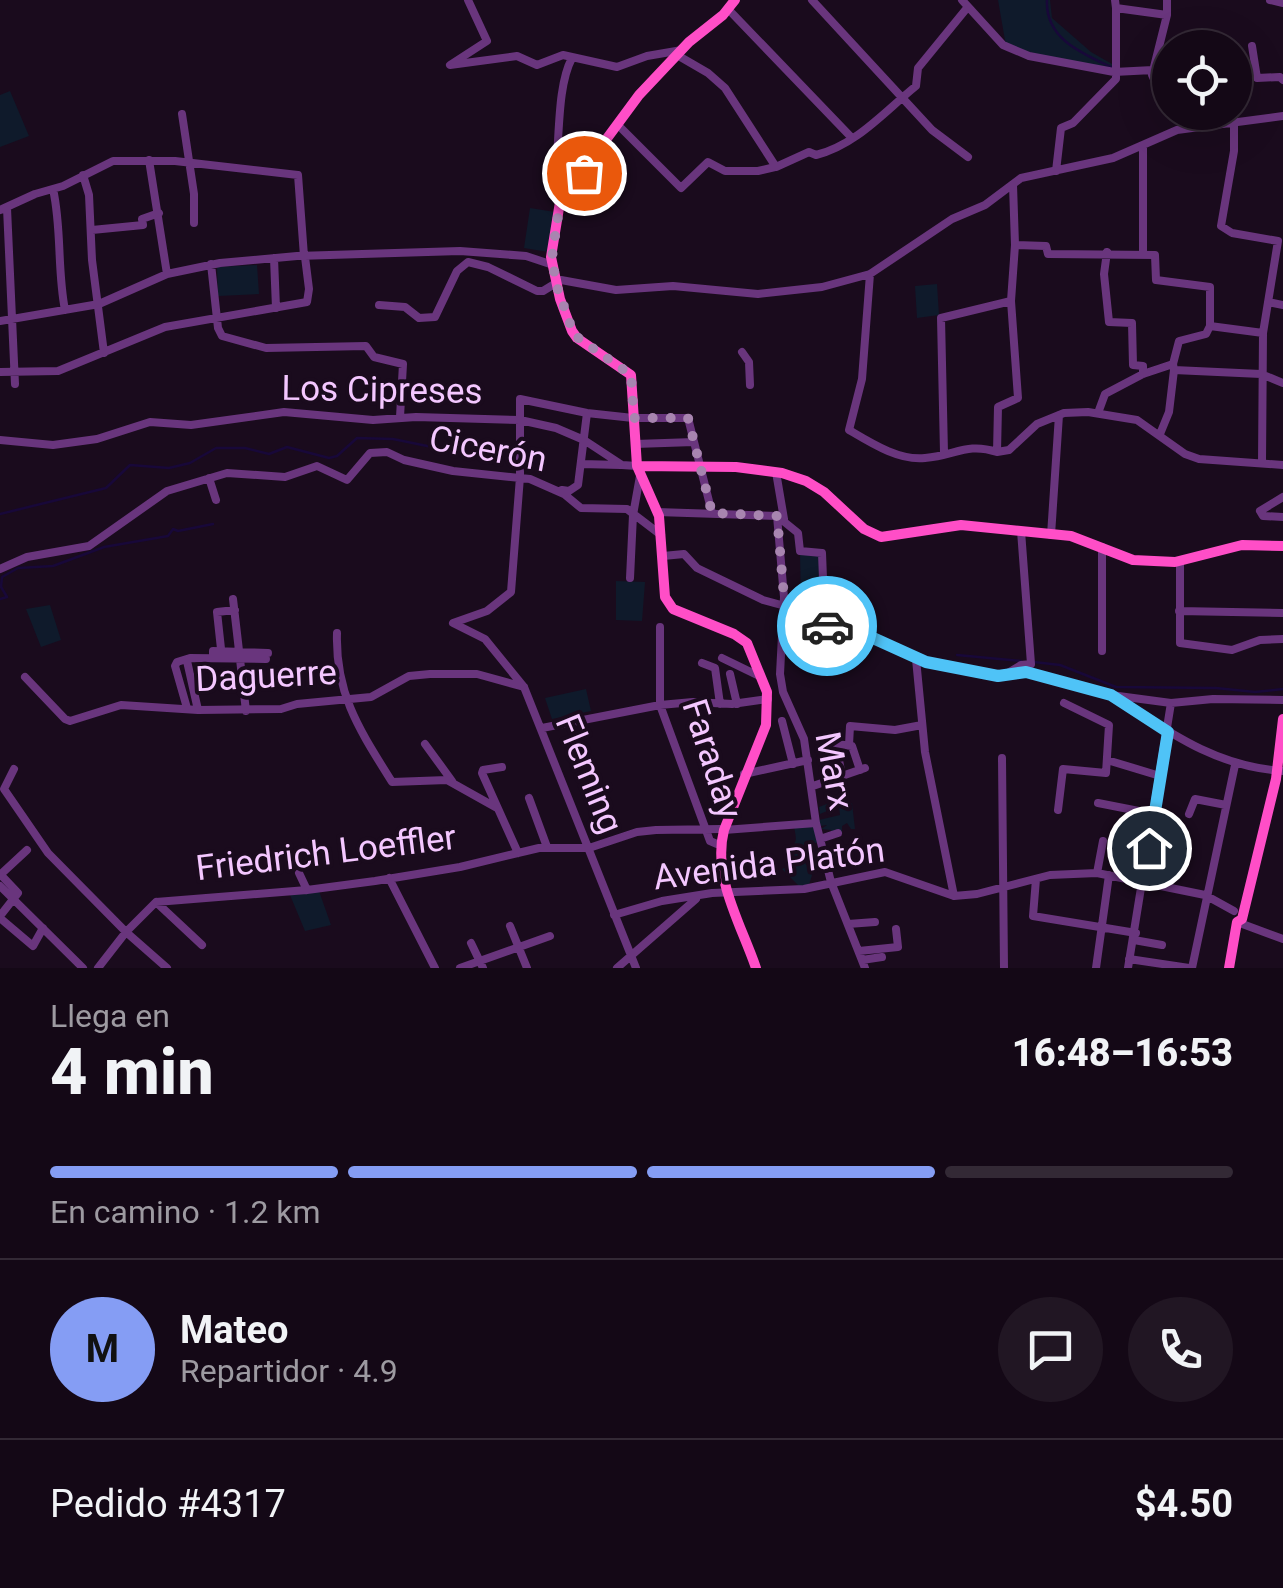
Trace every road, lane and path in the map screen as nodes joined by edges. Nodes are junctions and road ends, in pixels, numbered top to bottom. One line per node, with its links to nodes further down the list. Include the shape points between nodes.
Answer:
1 (468, 0): 13 (street, via 487,41 450,65 517,56 537,65)
2 (812, 0): 17 (street)
3 (1167, 0): 9 (street)
4 (1270, 0): 5 (street)
5 (1283, 3)
6 (965, 4): 15 (street, via 1003,44 1030,56); 17 (street)
7 (1115, 4): 9 (street); 15 (street)
8 (732, 5): 12 (main road); 24 (street)
9 (1167, 15): 10 (street)
10 (1163, 30)
11 (1252, 46): 16 (street, via 1257,78)
12 (680, 53): 13 (street, via 617,67); 21 (main road); 29 (street, via 726,88)
13 (572, 58): 34 (street, via 562,84 553,190)
14 (1152, 70): 15 (street)
15 (1116, 72): 30 (street, via 1074,123 1060,128)
16 (1283, 80)
17 (902, 98): 24 (street); 26 (street)
18 (182, 114): 28 (street)
19 (1283, 116): 20 (street)
20 (1252, 120)
21 (618, 125): 29 (street, via 681,188 708,162 725,171); 34 (main road)
22 (1177, 130): 25 (street)
23 (1234, 130): 40 (street, via 1221,226)
24 (851, 138): 29 (street, via 835,150)
25 (1143, 146): 30 (street); 43 (street)
26 (968, 157)
27 (149, 160): 28 (street); 31 (street, via 113,161); 36 (street)
28 (190, 163): 37 (street); 44 (street, via 300,176)
29 (775, 167)
30 (1056, 171): 32 (street)
31 (83, 176): 33 (street); 39 (street)
32 (1012, 185): 41 (street); 49 (street)
33 (53, 190): 35 (street); 57 (street)
34 (560, 202): 47 (main road)
35 (3, 209): 59 (street)
36 (159, 214): 39 (street, via 142,219 142,225); 48 (street)
37 (194, 223)
38 (1283, 229): 40 (street)
39 (92, 230): 53 (street)
40 (1280, 244): 52 (street)
41 (1015, 246): 42 (street, via 1046,246 1048,254); 51 (street)
42 (1106, 252): 43 (street); 68 (street, via 1110,322 1133,324 1133,364 1143,366)
43 (1144, 253): 61 (street, via 1156,256 1158,281 1210,287)
44 (305, 257): 45 (street); 47 (street, via 460,251); 56 (street, via 307,302)
45 (274, 258): 46 (street); 56 (street)
46 (212, 264): 48 (street); 58 (street)
47 (553, 265): 50 (main road)
48 (167, 274): 53 (street)
49 (870, 274): 50 (street, via 758,294); 85 (street, via 862,379 850,430 911,458)
50 (562, 284): 54 (street, via 533,290 464,262 435,318); 77 (main road, via 560,300 574,335 631,375)
51 (1011, 300): 84 (street, via 1018,398 998,407); 85 (street, via 942,318)
52 (1268, 302): 55 (street); 62 (street)
53 (99, 304): 57 (street); 64 (street)
54 (379, 305)
55 (1283, 305)
56 (276, 308): 58 (street)
57 (65, 310): 59 (street)
58 (216, 317): 64 (street, via 158,329); 76 (street, via 222,336 253,346 366,346 374,357 404,364)
59 (13, 320): 60 (street); 66 (street)
60 (0, 321)
61 (1210, 326): 62 (street); 65 (street, via 1204,336 1177,342)
62 (1263, 334): 69 (street)
63 (742, 352): 72 (street)
64 (104, 353): 66 (street, via 58,371)
65 (1173, 367): 68 (street); 69 (street); 79 (street)
66 (15, 371): 67 (street); 71 (street)
67 (0, 372)
68 (1143, 374): 74 (street, via 1105,394)
69 (1261, 374): 70 (street); 86 (street)
70 (1283, 383)
71 (15, 384)
72 (750, 386)
73 (587, 413): 77 (street); 78 (street, via 520,399); 81 (street)
74 (1098, 413): 75 (street); 79 (street, via 1137,420)
75 (1059, 416): 84 (street); 104 (street)
76 (400, 417): 78 (street, Los Cipreses); 80 (street, Los Cipreses, via 284,412 192,425 150,422 97,440 53,445)
77 (634, 418): 82 (street, via 688,418); 83 (main road)
78 (520, 420): 81 (street, Los Cipreses); 93 (street)
79 (1160, 434): 86 (street, via 1199,459)
80 (0, 440)
81 (584, 440): 87 (street); 88 (street, Los Cipreses)
82 (694, 442): 83 (street); 90 (street)
83 (635, 444): 91 (main road)
84 (997, 452): 85 (street, via 977,446)
85 (944, 454)
86 (1262, 462): 89 (street)
87 (581, 464): 88 (street); 95 (street, via 575,489)
88 (622, 465): 91 (street, Los Cipreses)
89 (1283, 465)
90 (702, 466): 91 (main road); 92 (main road); 99 (street)
91 (638, 471): 98 (main road); 100 (street)
92 (776, 472): 101 (street); 103 (main road, via 824,492 874,535 958,525)
93 (520, 477): 94 (street, Cicerón, via 453,471 388,452 366,454 347,480 317,466 285,477); 95 (street, Cicerón); 133 (street, Fleming, via 510,592 487,611 454,621 485,639)
94 (209, 478): 97 (street); 110 (street, via 163,492 89,546 27,556)
95 (557, 491): 100 (street, Cicerón, via 581,508 618,507)
96 (1283, 497): 102 (street, via 1260,511)
97 (216, 500)
98 (657, 512): 99 (street); 105 (main road)
99 (712, 513): 101 (street)
100 (633, 515): 105 (street, Cicerón); 111 (street)
101 (781, 518): 113 (street, Marx); 114 (street, via 798,533 801,551 821,552 824,604)
102 (1283, 518)
103 (1022, 531): 104 (main road); 131 (street, via 1031,661)
104 (1051, 534): 107 (main road)
105 (661, 537): 108 (main road); 130 (main road, via 664,608 738,642)
106 (1283, 546): 109 (main road, via 1242,546)
107 (1102, 547): 109 (main road, via 1133,560); 121 (street)
108 (663, 556): 113 (street, via 684,554 697,568 762,600); 135 (main road, via 668,604 747,643)
109 (1180, 561): 116 (street)
110 (0, 569)
111 (630, 578)
112 (233, 599): 115 (street)
113 (784, 602): 114 (street); 146 (street, Marx, via 780,674)
114 (802, 603): 126 (street, via 827,626)
115 (235, 610): 122 (street, via 217,613); 123 (street)
116 (1179, 611): 117 (street); 120 (street, via 1181,644 1232,650)
117 (1283, 613)
118 (660, 627): 142 (street, Faraday)
119 (338, 633): 136 (street)
120 (1283, 638)
121 (1102, 651)
122 (219, 656): 123 (street); 127 (street)
123 (238, 656): 124 (street); 145 (street)
124 (267, 656)
125 (722, 658): 130 (street)
126 (916, 659): 131 (street); 150 (street)
127 (186, 660): 143 (street, via 175,664); 144 (street)
128 (702, 663): 140 (street, via 715,668)
129 (730, 674): 141 (street)
130 (757, 675): 135 (main road)
131 (1004, 676): 134 (street, via 1026,672)
132 (26, 677): 143 (street, Daguerre, via 67,720 115,705)
133 (524, 687): 136 (street, Daguerre, via 477,674 430,674); 151 (street, Fleming)
134 (1111, 695): 139 (street); 152 (street)
135 (766, 699): 141 (street); 149 (main road); 163 (main road)
136 (345, 700): 145 (street, Daguerre); 166 (street, via 392,782)
137 (1283, 700): 139 (street)
138 (1064, 703): 157 (street, via 1109,725)
139 (1171, 703): 152 (street)
140 (720, 704): 141 (street); 142 (street)
141 (737, 704)
142 (660, 705): 151 (street); 177 (street, Faraday)
143 (187, 708): 144 (street, Daguerre)
144 (198, 710): 145 (street, Daguerre)
145 (246, 711)
146 (794, 718): 148 (street); 156 (street, Marx)
147 (1283, 719): 162 (main road)
148 (782, 721): 149 (street); 158 (street)
149 (766, 725): 163 (main road)
150 (922, 725): 154 (street, via 850,727); 202 (street)
151 (542, 728): 184 (street, Fleming)
152 (1168, 732): 159 (street); 165 (street)
153 (425, 744): 166 (street)
154 (849, 745): 164 (street, via 834,746); 164 (street, via 862,769)
155 (1002, 758): 196 (street)
156 (808, 760): 158 (street); 167 (street, Marx)
157 (1107, 760): 165 (street); 173 (street, via 1106,773 1063,768)
158 (792, 764): 163 (street)
159 (1235, 765): 162 (street); 171 (street)
160 (502, 767): 172 (street, via 482,772)
161 (14, 769): 213 (street, via 4,786 15,808 48,853)
162 (1280, 771): 168 (main road); 206 (main road)
163 (746, 774): 178 (main road)
164 (842, 776): 167 (street)
165 (1160, 776): 174 (street)
166 (452, 782): 172 (street)
167 (813, 786): 176 (street, Marx)
168 (1279, 788): 206 (main road)
169 (529, 798): 183 (street)
170 (1098, 803): 174 (street)
171 (1226, 805): 175 (street, via 1195,798); 199 (street)
172 (497, 808): 186 (street)
173 (1058, 810)
174 (1154, 814): 193 (street)
175 (1189, 814)
176 (816, 823): 178 (street); 180 (street, Marx)
177 (706, 830): 178 (street); 182 (street, Faraday); 184 (street, via 637,832)
178 (722, 830): 182 (main road); 198 (main road)
179 (838, 833): 180 (street)
180 (820, 839): 194 (street, Marx)
181 (1103, 841): 188 (street)
182 (716, 844): 198 (main road)
183 (547, 847): 184 (street, Friedrich Loeffler); 186 (street, Friedrich Loeffler)
184 (590, 848): 204 (street, Fleming)
185 (27, 850): 189 (street)
186 (518, 853): 191 (street, Friedrich Loeffler)
187 (299, 873): 197 (street)
188 (1096, 873): 190 (street); 192 (street)
189 (0, 874): 200 (street)
190 (1109, 875): 193 (street); 211 (street)
191 (389, 878): 197 (street, Friedrich Loeffler); 231 (street)
192 (1036, 879): 196 (street); 211 (street, via 1033,916)
193 (1144, 881): 199 (street); 215 (street)
194 (831, 882): 198 (street, Avenida Platón); 202 (street, Avenida Platón, via 893,872); 208 (street, Marx)
195 (0, 886): 200 (street)
196 (1003, 888): 202 (street); 236 (street)
197 (307, 890): 203 (street, Friedrich Loeffler)
198 (726, 892): 201 (street, Avenida Platón); 224 (main road)
199 (1205, 895): 206 (street); 238 (street)
200 (16, 896): 205 (street); 210 (street)
201 (699, 896): 204 (street, Avenida Platón); 221 (street)
202 (954, 896)
203 (156, 902): 213 (street, Friedrich Loeffler); 218 (street)
204 (614, 914): 221 (street, Fleming)
205 (0, 917): 210 (street, via 32,946)
206 (1238, 918): 216 (street); 239 (main road)
207 (875, 922): 208 (street)
208 (848, 924): 223 (street, Marx)
209 (510, 926): 220 (street)
210 (43, 928): 228 (street)
211 (1100, 928): 215 (street); 237 (street)
212 (896, 929): 223 (street, via 898,947)
213 (126, 932): 229 (street, Friedrich Loeffler); 230 (street)
214 (550, 936): 220 (street)
215 (1135, 936): 219 (street); 225 (street)
216 (1283, 938)
217 (471, 943): 226 (street)
218 (202, 946)
219 (1162, 946)
220 (519, 947): 226 (street); 233 (street)
221 (630, 953): 234 (street); 235 (street, Fleming)
222 (882, 958): 223 (street)
223 (862, 960)
224 (752, 962)
225 (1129, 963): 227 (street)
226 (482, 964): 232 (street)
227 (1164, 966): 238 (street)
228 (83, 968)
229 (98, 968)
230 (167, 968)
231 (435, 968)
232 (460, 968)
233 (527, 968)
234 (617, 968)
235 (636, 968)
236 (1004, 968)
237 (1096, 968)
238 (1191, 968)
239 (1226, 968)

